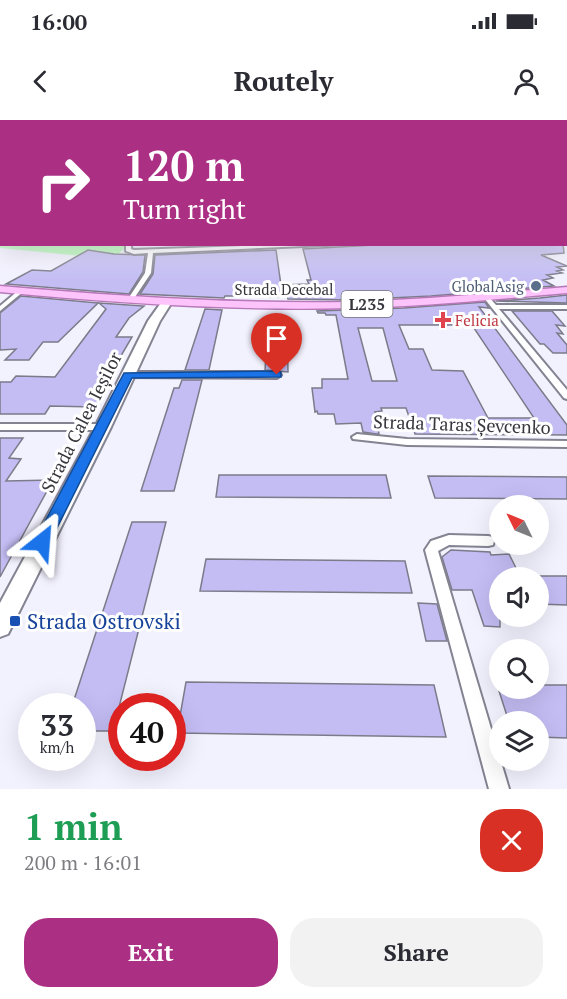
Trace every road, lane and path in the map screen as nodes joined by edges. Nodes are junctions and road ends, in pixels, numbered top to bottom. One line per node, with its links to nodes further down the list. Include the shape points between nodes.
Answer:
1 (129, 246): 3 (street, via 128,250)
2 (297, 246): 3 (street)
3 (151, 252): 8 (street, via 148,273)
4 (0, 289): 6 (main road, Strada Decebal / L235)
5 (567, 290): 7 (main road, Strada Decebal / L235)
6 (21, 291): 8 (main road, Strada Decebal / L235); 12 (street)
7 (486, 297): 9 (main road, Strada Decebal / L235, via 350,304); 11 (street)
8 (131, 299): 9 (main road, Strada Decebal / L235)
9 (167, 302): 13 (street, Strada Calea Ieșilor)
10 (567, 307): 11 (street)
11 (496, 308): 15 (street)
12 (0, 309)
13 (128, 375): 14 (street); 17 (street, Strada Calea Ieșilor)
14 (277, 375)
15 (567, 396)
16 (0, 427): 17 (street)
17 (103, 427): 21 (street, Strada Calea Ieșilor)
18 (357, 437): 19 (street, Strada Taras Șevcenko, via 407,442)
19 (567, 444)
20 (488, 541): 22 (street, via 445,540 431,550)
21 (0, 626)
22 (499, 789)

